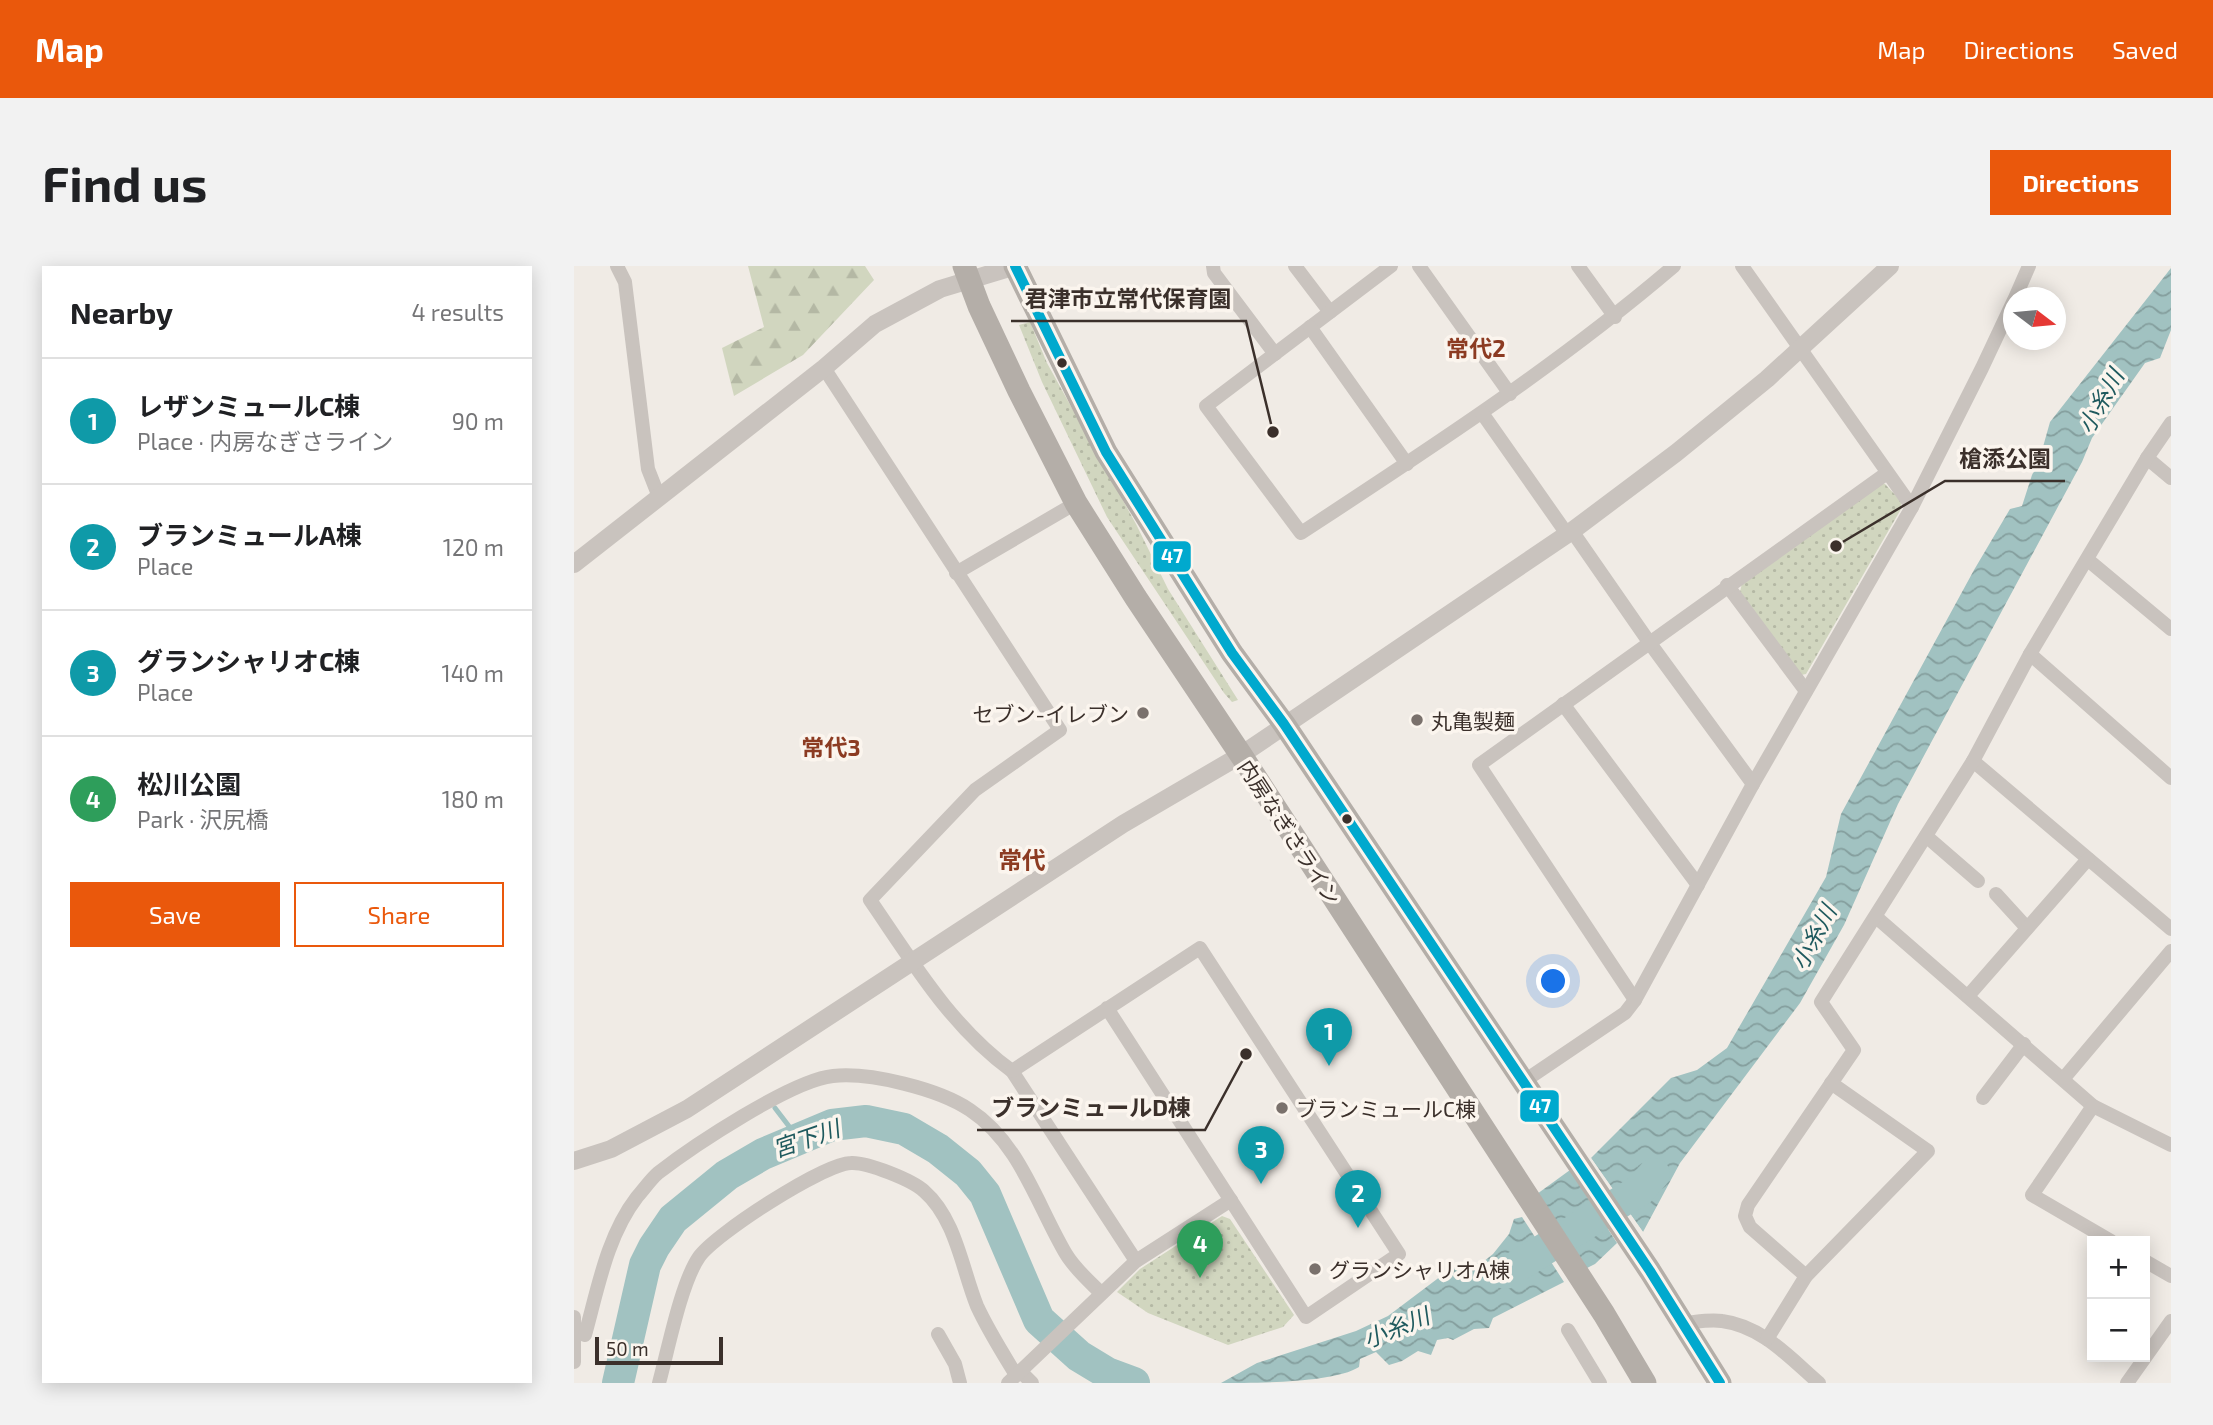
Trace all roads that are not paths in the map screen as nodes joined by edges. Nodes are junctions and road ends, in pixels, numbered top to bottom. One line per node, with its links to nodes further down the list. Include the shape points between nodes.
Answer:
1 (617, 266): 28 (street, via 625,282 648,469)
2 (1016, 266): 12 (street); 41 (highway, via 1106,453 1232,653)
3 (1213, 266): 19 (street)
4 (1295, 266): 14 (street)
5 (1391, 266): 14 (street)
6 (1419, 266): 21 (street)
7 (1578, 266): 15 (street)
8 (1674, 266): 15 (street)
9 (1742, 266): 18 (street)
10 (1890, 266): 18 (street)
11 (2029, 266): 13 (street)
12 (967, 273): 20 (street, via 875,324); 29 (highway, 内房なぎさライン, via 1019,391)
13 (2019, 287)
14 (1330, 312): 17 (street)
15 (1615, 317): 21 (street)
16 (2003, 323): 30 (street)
17 (1310, 327): 19 (street); 25 (street)
18 (1800, 347): 26 (street); 31 (street, via 1676,453)
19 (1275, 354): 25 (street, via 1206,407 1301,533)
20 (824, 368): 28 (street); 34 (street)
21 (1510, 394): 22 (street)
22 (1482, 413): 25 (street); 31 (street)
23 (2171, 423): 24 (street)
24 (2147, 458): 27 (street); 32 (street)
25 (1407, 464)
26 (1887, 472): 30 (street); 35 (street)
27 (2171, 478)
28 (659, 497): 33 (street)
29 (1076, 503): 34 (street); 42 (highway, 内房なぎさライン)
30 (1912, 507): 39 (street)
31 (1570, 533): 37 (street); 41 (street)
32 (2088, 560): 36 (street); 38 (street)
33 (574, 564)
34 (956, 573): 55 (street, via 1060,730 975,790 870,900)
35 (1727, 585): 37 (street); 39 (street)
36 (2171, 629)
37 (1649, 642): 40 (street); 45 (street)
38 (2030, 654): 43 (street); 44 (street)
39 (1806, 691): 45 (street)
40 (1563, 704): 49 (street); 57 (street, via 1479,765)
41 (1284, 724): 42 (street); 62 (highway)
42 (1241, 755): 55 (street, via 1123,824); 88 (highway, 内房なぎさライン)
43 (1973, 761): 46 (street); 47 (street)
44 (2171, 778)
45 (1753, 784): 49 (street)
46 (1926, 836): 48 (street); 51 (street)
47 (2088, 859): 52 (street); 53 (street)
48 (1978, 881)
49 (1698, 885): 57 (street)
50 (1996, 894): 52 (street)
51 (1876, 917): 56 (street); 63 (street, via 1821,1002 1854,1049)
52 (2027, 928): 56 (street)
53 (2171, 929)
54 (2171, 951): 61 (street)
55 (912, 962): 60 (street, via 968,1035); 67 (street, via 676,1115 611,1149)
56 (1968, 996): 59 (street)
57 (1635, 1000): 62 (street, via 1625,1013)
58 (1107, 1008): 60 (street); 68 (street); 68 (street, via 1200,948 1399,1254 1306,1317)
59 (2024, 1044): 61 (street); 64 (street)
60 (1012, 1071): 70 (street)
61 (2064, 1078): 65 (street)
62 (1523, 1082): 77 (highway)
63 (1831, 1083): 72 (street, via 1745,1216 1750,1227); 72 (street, via 1928,1150)
64 (1983, 1098)
65 (2093, 1106): 66 (street); 69 (street, via 2032,1195)
66 (2168, 1139)
67 (574, 1161)
68 (1231, 1200): 70 (street)
69 (2102, 1236)
70 (1136, 1261): 74 (street)
71 (2150, 1264): 73 (street)
72 (1806, 1276): 81 (street)
73 (2171, 1276)
74 (1101, 1293): 80 (street, via 1067,1256 1025,1173 994,1129 977,1115 928,1091 886,1078 833,1076 804,1084 746,1115 656,1175 636,1198 611,1245); 83 (street)
75 (574, 1317): 82 (street)
76 (2171, 1321): 91 (street)
77 (1683, 1323): 81 (street, via 1721,1321 1748,1327); 89 (highway)
78 (1568, 1330): 87 (street)
79 (938, 1334): 85 (street)
80 (585, 1335)
81 (1767, 1339): 90 (street)
82 (574, 1362)
83 (1018, 1373): 84 (street, via 991,1335 950,1228 924,1191 894,1174 851,1163 828,1169 784,1194 699,1256 687,1282); 86 (street)
84 (659, 1383)
85 (960, 1383)
86 (1032, 1383)
87 (1600, 1383)
88 (1645, 1383)
89 (1720, 1383)
90 (1819, 1383)
91 (2127, 1383)

